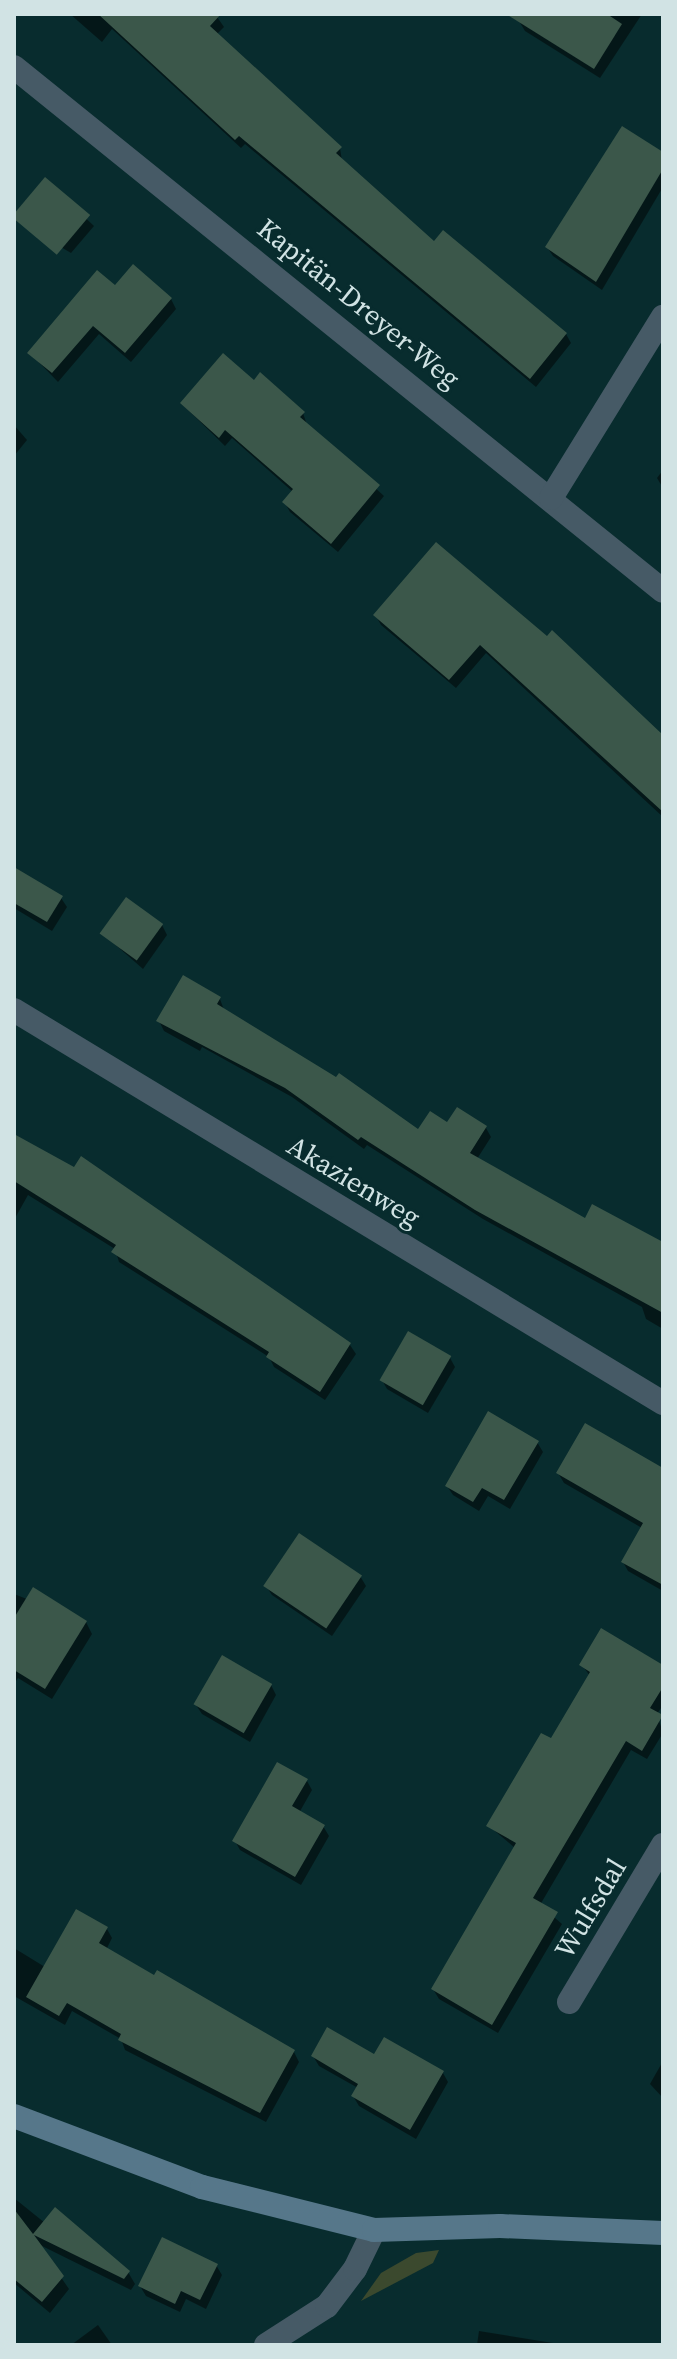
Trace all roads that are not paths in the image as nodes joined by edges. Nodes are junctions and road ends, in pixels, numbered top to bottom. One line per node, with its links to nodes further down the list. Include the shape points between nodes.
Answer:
1 (14, 67): 3 (street, Kapitän-Dreyer-Weg)
2 (663, 317): 3 (street)
3 (551, 498): 4 (street, Kapitän-Dreyer-Weg)
4 (663, 591)
5 (14, 1010): 6 (street, Akazienweg)
6 (663, 1403)
7 (663, 1845): 8 (street, Wulfsdal)
8 (569, 2002)
9 (14, 2116): 10 (street, via 202,2187)
10 (374, 2230): 11 (street, via 490,2225); 12 (street, via 355,2269 327,2306)
11 (663, 2233)
12 (266, 2345)

